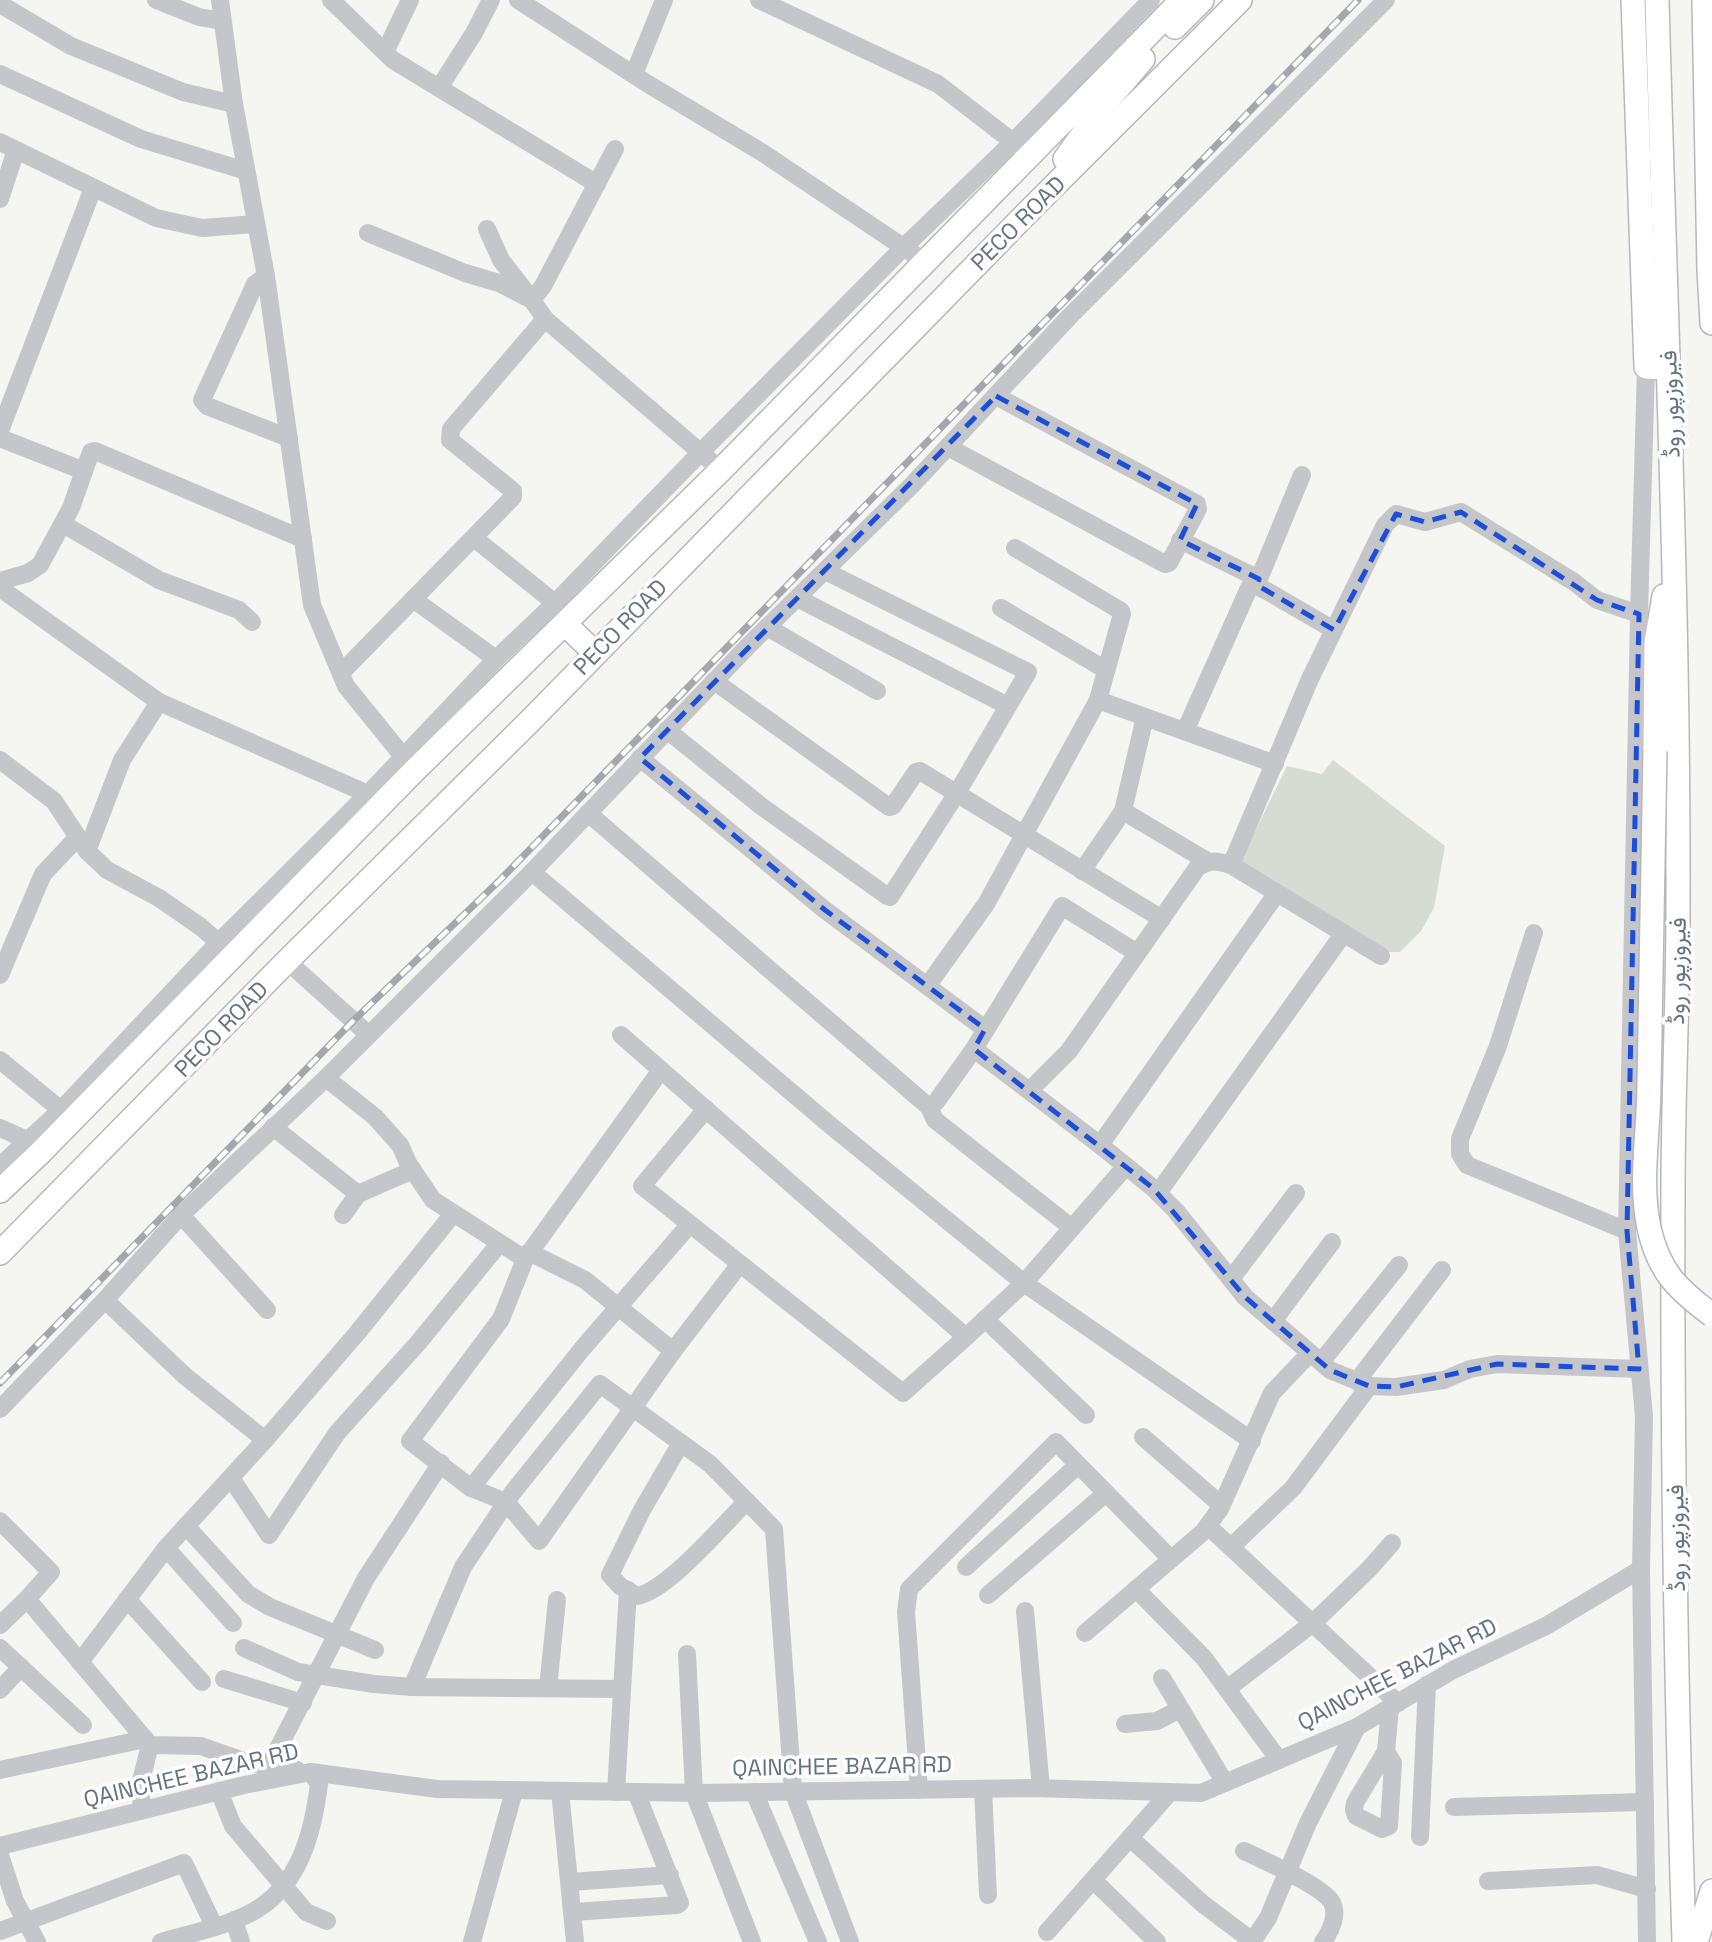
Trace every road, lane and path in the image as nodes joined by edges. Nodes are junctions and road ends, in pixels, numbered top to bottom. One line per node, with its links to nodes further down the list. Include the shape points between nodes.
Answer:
1 (156, 0): 18 (street)
2 (220, 0): 18 (street)
3 (331, 0): 19 (street)
4 (410, 0): 19 (street)
5 (491, 0): 22 (street)
6 (518, 0): 21 (street)
7 (664, 0): 21 (street)
8 (759, 0): 25 (street, via 938,83)
9 (1150, 0): 25 (street)
10 (1182, 0): 25 (main road, PECO ROAD)
11 (1202, 0): 31 (main road, via 1143,58 1103,106)
12 (1240, 0): 31 (main road, PECO ROAD)
13 (1386, 0): 42 (street)
14 (1633, 0): 41 (main road)
15 (1657, 0): 41 (main road, فیروزپور روڈ, via 1664,276)
16 (1704, 0): 40 (main road)
17 (0, 4): 23 (street, via 71,46 183,92)
18 (222, 21): 23 (street)
19 (385, 52): 22 (street)
20 (0, 74): 27 (street, via 141,139)
21 (634, 74): 35 (street, via 763,153)
22 (439, 88): 28 (street)
23 (234, 104): 27 (street)
24 (8, 146): 29 (street); 30 (street)
25 (1021, 148): 35 (street); 36 (main road, PECO ROAD)
26 (615, 149): 28 (street)
27 (246, 171): 32 (street)
28 (597, 184): 38 (street)
29 (93, 188): 32 (street, via 156,218 202,228); 43 (street)
30 (0, 199)
31 (1028, 212): 73 (main road, PECO ROAD)
32 (256, 224): 37 (street)
33 (487, 229): 38 (street, via 501,260)
34 (368, 233): 38 (street)
35 (903, 248): 36 (street); 47 (street)
36 (924, 261): 48 (main road, PECO ROAD)
37 (267, 276): 45 (street); 45 (street, via 255,284 202,400)
38 (532, 300): 39 (street)
39 (545, 319): 47 (street); 54 (street, via 449,435 515,494)
40 (1712, 323)
41 (1658, 368): 57 (main road, فیروزپور روڈ); 69 (street)
42 (996, 396): 46 (street); 56 (street, via 1197,504)
43 (0, 431)
44 (0, 438): 49 (street)
45 (289, 438): 55 (street)
46 (948, 447): 56 (street, via 1165,564); 61 (street)
47 (700, 453): 48 (street); 51 (street)
48 (721, 470): 53 (main road, PECO ROAD)
49 (84, 471): 52 (street); 55 (street, via 95,451)
50 (1301, 475): 63 (street)
51 (642, 513): 53 (street); 59 (street)
52 (63, 524): 62 (street, via 40,565); 70 (street, via 159,579 239,610)
53 (660, 530): 60 (main road, PECO ROAD)
54 (474, 538): 66 (street); 68 (street)
55 (303, 539): 76 (street, via 312,605)
56 (1180, 540): 63 (street)
57 (1674, 542): 149 (main road, bridge, via 1656,643 1644,1190 1649,1227 1669,1278); 270 (main road, فیروزپور روڈ, via 1678,908 1673,1201)
58 (1014, 548): 75 (street, via 1122,612)
59 (604, 552): 60 (street); 68 (street)
60 (621, 569): 68 (main road, PECO ROAD)
61 (825, 571): 65 (street); 81 (street, via 1028,672)
62 (0, 581)
63 (1257, 583): 72 (street); 84 (street, via 1249,588)
64 (0, 588): 80 (street)
65 (797, 598): 71 (street); 81 (street)
66 (413, 599): 74 (street); 76 (street)
67 (1001, 608): 75 (street)
68 (560, 614): 73 (main road); 74 (street); 87 (main road, PECO ROAD)
69 (1639, 614): 72 (street, via 1597,600 1461,512 1425,522 1396,514 1385,525); 136 (street)
70 (252, 622)
71 (767, 627): 77 (street); 78 (street)
72 (1334, 631): 88 (street)
73 (594, 652): 106 (main road, PECO ROAD)
74 (496, 659): 87 (street)
75 (1106, 670): 79 (street)
76 (341, 673): 87 (street, via 346,686)
77 (714, 681): 83 (street); 89 (street, via 889,807 918,771)
78 (877, 691)
79 (1098, 700): 82 (street); 93 (street)
80 (159, 702): 90 (street); 94 (street, via 122,760)
81 (1009, 706): 89 (street)
82 (1145, 717): 84 (street); 91 (street)
83 (667, 730): 85 (street); 89 (street, via 761,806 887,896)
84 (1185, 731): 88 (street)
85 (640, 758): 92 (street); 108 (street, via 825,910)
86 (0, 760): 94 (street, via 54,801)
87 (409, 764): 90 (street); 103 (main road, PECO ROAD)
88 (1275, 764): 96 (street)
89 (957, 793): 93 (street)
90 (368, 794): 103 (street)
91 (1123, 811): 95 (street); 97 (street)
92 (588, 813): 98 (street); 135 (street, via 929,1107 935,1120)
93 (1024, 836): 97 (street); 108 (street, via 986,904)
94 (83, 844): 103 (street, via 107,870 159,898); 107 (street, via 43,874)
95 (1207, 862): 96 (street); 100 (street, via 1197,868)
96 (1231, 865): 99 (street)
97 (1082, 871): 100 (street)
98 (532, 872): 110 (street); 145 (street)
99 (1277, 893): 101 (street); 122 (street)
100 (1162, 919): 104 (street)
101 (1343, 933): 105 (street); 128 (street)
102 (1534, 933): 136 (street, via 1461,1139 1460,1154 1466,1166)
103 (225, 949): 119 (street); 123 (main road, PECO ROAD)
104 (1137, 953): 109 (street, via 1062,906); 116 (street, via 1069,1051 1033,1087)
105 (1381, 956)
106 (288, 961): 110 (street); 139 (main road, PECO ROAD)
107 (0, 975)
108 (928, 985): 109 (street)
109 (985, 1029): 112 (street)
110 (369, 1034): 115 (street)
111 (621, 1034): 114 (street)
112 (974, 1049): 116 (street); 117 (street)
113 (0, 1060): 119 (street)
114 (662, 1070): 118 (street); 140 (street)
115 (326, 1077): 120 (street); 126 (street, via 375,1117 400,1144)
116 (1033, 1093): 122 (street)
117 (936, 1102)
118 (706, 1109): 134 (street, via 642,1186); 152 (street)
119 (61, 1110): 123 (street)
120 (273, 1127): 130 (street); 131 (street)
121 (0, 1128): 123 (street)
122 (1100, 1144): 125 (street)
123 (35, 1147): 124 (street); 127 (main road, PECO ROAD)
124 (0, 1166)
125 (1126, 1166): 128 (street); 135 (street)
126 (413, 1170): 130 (street); 132 (street, via 433,1200)
127 (0, 1191)
128 (1158, 1193): 144 (street)
129 (1296, 1193): 144 (street)
130 (358, 1194): 133 (street)
131 (181, 1214): 146 (street); 148 (street)
132 (453, 1214): 138 (street); 161 (street)
133 (343, 1215)
134 (690, 1224): 141 (street); 147 (street)
135 (1072, 1228): 145 (street)
136 (1627, 1231): 155 (street)
137 (1332, 1242): 151 (street)
138 (499, 1244): 140 (street); 166 (street, via 337,1433 270,1535)
139 (0, 1253)
140 (527, 1256): 147 (street, via 585,1280); 164 (street, via 501,1319 410,1441)
141 (740, 1264): 152 (street, via 903,1393); 153 (street)
142 (1399, 1265): 154 (street)
143 (1442, 1270): 156 (street)
144 (1231, 1279): 151 (street)
145 (1024, 1283): 150 (street); 162 (street)
146 (105, 1300): 157 (street); 161 (street, via 185,1376)
147 (619, 1308): 153 (street); 167 (street)
148 (267, 1310)
149 (1712, 1315)
150 (985, 1320): 152 (street); 159 (street)
151 (1273, 1321): 154 (street)
152 (966, 1337)
153 (673, 1351): 158 (street)
154 (1315, 1357): 156 (street, via 1331,1370); 162 (street, via 1272,1393)
155 (1639, 1369): 156 (street, via 1497,1364 1469,1368 1444,1380 1396,1387); 180 (street, via 1644,1416)
156 (1363, 1383): 176 (street, via 1293,1488)
157 (0, 1409)
158 (634, 1409): 163 (street); 170 (street, via 600,1384); 170 (street, via 539,1541)
159 (1086, 1415)
160 (1143, 1437): 171 (street)
161 (265, 1440): 166 (street)
162 (1252, 1441): 171 (street)
163 (681, 1443): 169 (street); 182 (street, via 610,1575)
164 (441, 1463): 167 (street); 192 (street, via 366,1578)
165 (1078, 1465): 168 (street); 179 (street); 225 (street, via 1055,1442 909,1589 906,1612)
166 (231, 1478): 173 (street)
167 (471, 1488): 170 (street)
168 (1106, 1493): 178 (street); 183 (street)
169 (747, 1501): 182 (street, via 669,1578 647,1594 637,1596); 228 (street, via 774,1529)
170 (506, 1502): 204 (street, via 463,1567)
171 (1222, 1506): 174 (street)
172 (0, 1521): 185 (street, via 51,1572)
173 (186, 1526): 177 (street); 192 (street, via 248,1594)
174 (1208, 1526): 176 (street); 178 (street)
175 (1392, 1543): 189 (street)
176 (1231, 1547): 189 (street)
177 (166, 1548): 184 (street); 188 (street)
178 (1171, 1559): 181 (street)
179 (966, 1567)
180 (1641, 1569): 203 (street, QAINCHEE BAZAR RD, via 1546,1626); 234 (street)
181 (1136, 1589): 191 (street); 207 (street, via 1204,1658)
182 (628, 1590): 206 (street)
183 (988, 1595)
184 (127, 1599): 197 (street); 202 (street)
185 (27, 1600): 190 (street); 197 (street)
186 (557, 1600): 205 (street)
187 (1025, 1611): 223 (street)
188 (233, 1623)
189 (1312, 1623): 207 (street); 210 (street)
190 (0, 1625)
191 (1085, 1633)
192 (337, 1636): 195 (street); 199 (street)
193 (0, 1648): 198 (street)
194 (244, 1648): 199 (street)
195 (375, 1650)
196 (687, 1654): 233 (street)
197 (80, 1662): 215 (street)
198 (21, 1667): 208 (street); 213 (street)
199 (317, 1676): 204 (street); 209 (street)
200 (1162, 1678): 211 (street)
201 (224, 1679): 209 (street)
202 (202, 1682)
203 (1427, 1685): 210 (street, QAINCHEE BAZAR RD); 237 (street)
204 (412, 1687): 205 (street)
205 (548, 1688): 206 (street)
206 (622, 1689): 229 (street)
207 (1227, 1689): 217 (street)
208 (0, 1690)
209 (303, 1703): 218 (street)
210 (1394, 1705): 214 (street, QAINCHEE BAZAR RD); 216 (street)
211 (1180, 1709): 212 (street, via 1157,1721); 221 (street)
212 (1125, 1724)
213 (83, 1725)
214 (1357, 1727): 217 (street, QAINCHEE BAZAR RD); 242 (street)
215 (147, 1742): 218 (street, via 201,1746); 219 (street); 236 (street, via 140,1785)
216 (1386, 1751)
217 (1279, 1760): 221 (street, QAINCHEE BAZAR RD)
218 (269, 1766): 220 (street)
219 (0, 1770)
220 (310, 1772): 224 (street, QAINCHEE BAZAR RD, via 437,1790); 226 (street, QAINCHEE BAZAR RD); 247 (street, via 319,1784 316,1806 307,1843)
221 (1224, 1783): 232 (street, QAINCHEE BAZAR RD, via 1201,1793)
222 (983, 1788): 223 (street, QAINCHEE BAZAR RD); 225 (street, QAINCHEE BAZAR RD); 250 (street)
223 (1041, 1788): 232 (street, QAINCHEE BAZAR RD)
224 (514, 1790): 227 (street, QAINCHEE BAZAR RD); 261 (street)
225 (919, 1790): 228 (street, QAINCHEE BAZAR RD)
226 (219, 1791): 236 (street, QAINCHEE BAZAR RD); 247 (street, via 233,1826)
227 (560, 1791): 229 (street, QAINCHEE BAZAR RD); 246 (street)
228 (793, 1791): 231 (street, QAINCHEE BAZAR RD); 265 (street)
229 (616, 1792): 230 (street, QAINCHEE BAZAR RD)
230 (636, 1792): 233 (street, QAINCHEE BAZAR RD); 243 (street)
231 (754, 1792): 233 (street, QAINCHEE BAZAR RD); 264 (street)
232 (1170, 1792): 238 (street)
233 (694, 1793): 263 (street)
234 (1645, 1802): 235 (street); 248 (street)
235 (1454, 1807)
236 (142, 1810): 239 (street, QAINCHEE BAZAR RD)
237 (1420, 1837)
238 (1130, 1838): 244 (street); 267 (street)
239 (0, 1846)
240 (1244, 1851): 242 (street)
241 (0, 1855): 253 (street)
242 (1287, 1873): 267 (street); 268 (street, via 1331,1900 1335,1912)
243 (670, 1875): 246 (street); 251 (street, via 681,1900 677,1905)
244 (1093, 1880): 257 (street); 266 (street)
245 (1488, 1881): 248 (street, via 1597,1875)
246 (570, 1882): 251 (street)
247 (284, 1886): 252 (street, via 259,1909); 254 (street, via 306,1912)
248 (1647, 1889): 269 (street)
249 (1712, 1891): 271 (main road)
250 (988, 1895)
251 (573, 1912): 262 (street)
252 (234, 1920): 255 (street); 260 (street)
253 (26, 1921): 255 (street, via 184,1863); 256 (street); 258 (street)
254 (327, 1922)
255 (214, 1926): 259 (street)
256 (0, 1931)
257 (1047, 1931)
258 (37, 1942)
259 (161, 1942)
260 (241, 1942)
261 (472, 1942)
262 (575, 1942)
263 (752, 1942)
264 (818, 1942)
265 (850, 1942)
266 (1157, 1942)
267 (1252, 1942)
268 (1323, 1942)
269 (1647, 1942)
270 (1684, 1942)
271 (1696, 1942)

